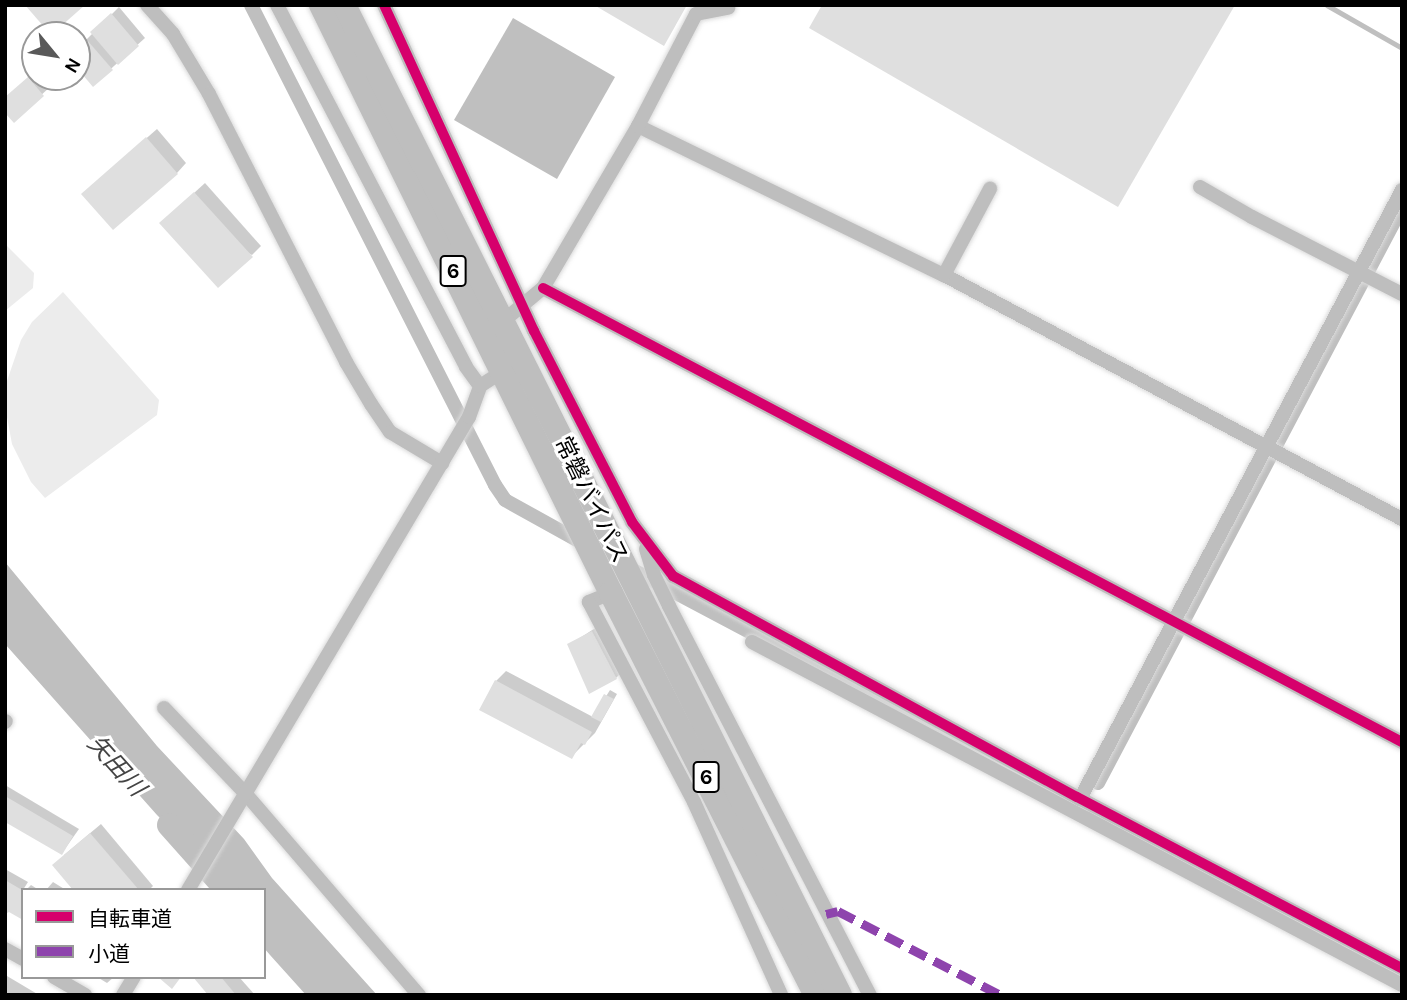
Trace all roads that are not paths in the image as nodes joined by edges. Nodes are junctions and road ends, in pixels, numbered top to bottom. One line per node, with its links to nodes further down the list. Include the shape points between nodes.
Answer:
1 (147, 5): 20 (street, via 173,34 209,94 371,404 390,432)
2 (277, 5): 18 (street)
3 (321, 5): 17 (highway, 常磐バイパス / 6)
4 (344, 5): 16 (highway, 常磐バイパス / 6)
5 (384, 5): 15 (street)
6 (728, 8): 7 (street, via 696,14)
7 (638, 126): 12 (street); 13 (street)
8 (1200, 187): 11 (street)
9 (990, 189): 12 (street)
10 (1402, 190): 11 (street)
11 (1359, 271): 14 (street); 19 (street)
12 (944, 275): 19 (street)
13 (544, 288): 15 (street); 25 (street)
14 (1402, 294)
15 (523, 304): 16 (street); 22 (street)
16 (502, 322): 23 (highway, 常磐バイパス / 6)
17 (503, 371): 18 (street); 23 (highway, 常磐バイパス / 6, via 584,537)
18 (480, 386): 20 (street, via 469,417)
19 (1266, 447): 21 (street); 25 (street)
20 (442, 463): 29 (street)
21 (1402, 519)
22 (644, 540): 30 (street, via 688,586); 44 (street, via 664,596)
23 (606, 556): 24 (highway, 常磐バイパス / 6)
24 (619, 584): 41 (street, via 589,602 694,802); 42 (highway, 常磐バイパス / 6); 43 (highway, 常磐バイパス / 6, via 790,891)
25 (1174, 621): 28 (street); 30 (street)
26 (751, 642): 30 (street)
27 (164, 708): 29 (street)
28 (1402, 742)
29 (244, 795): 31 (street); 40 (street)
30 (1086, 807): 34 (street); 37 (street)
31 (191, 885)
32 (5, 949): 33 (street)
33 (21, 958)
34 (1402, 968)
35 (57, 979): 38 (street)
36 (133, 979): 39 (street)
37 (1402, 985)
38 (85, 995)
39 (123, 995)
40 (419, 995)
41 (781, 995)
42 (816, 995)
43 (840, 995)
44 (870, 995)

